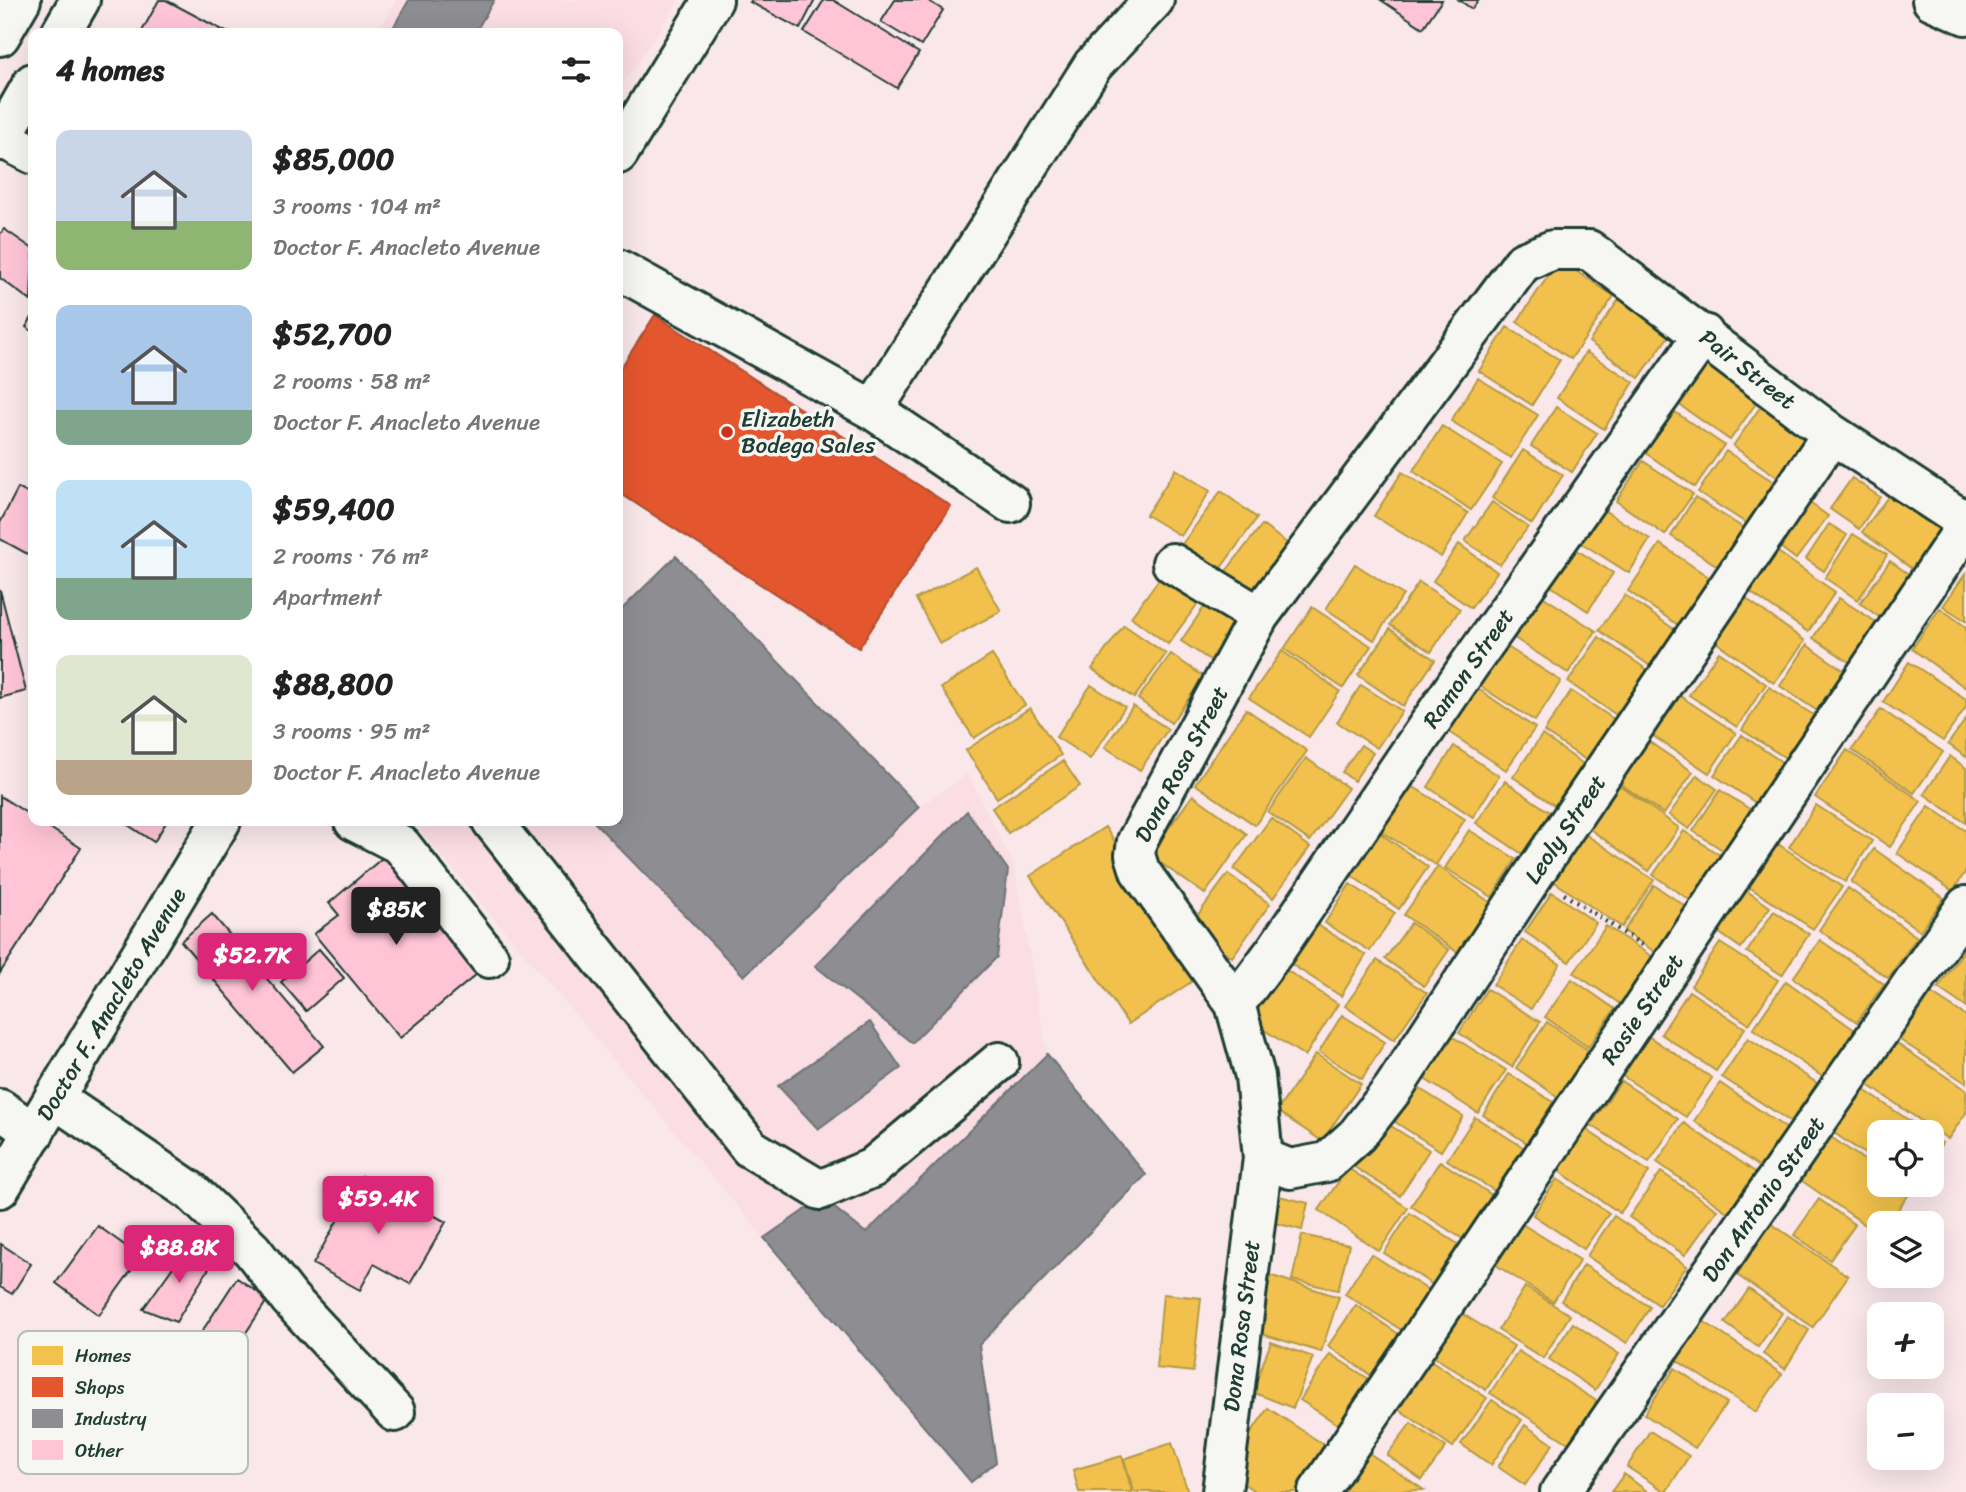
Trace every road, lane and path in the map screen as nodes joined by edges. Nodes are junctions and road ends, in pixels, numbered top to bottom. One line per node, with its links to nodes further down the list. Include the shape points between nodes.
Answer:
1 (20, 0): 8 (street)
2 (80, 0): 7 (street)
3 (1154, 0): 15 (street, via 1093,65)
4 (1932, 0): 6 (street)
5 (703, 3): 11 (street)
6 (1966, 16)
7 (64, 28)
8 (0, 36)
9 (28, 98): 10 (street)
10 (12, 144)
11 (623, 145)
12 (1523, 262): 14 (street, Pair Street, via 1553,250 1589,250); 20 (street, Dona Rosa Street)
13 (623, 272): 15 (street)
14 (1704, 334): 16 (street, Pair Street); 28 (street, Ramon Street)
15 (873, 410): 17 (street)
16 (1832, 433): 18 (street, Pair Street); 24 (street, Leoly Street)
17 (1010, 503)
18 (1966, 524): 27 (street, Rosie Street)
19 (1172, 564): 20 (street)
20 (1259, 616): 28 (street, Dona Rosa Street, via 1137,841 1135,855 1140,871)
21 (218, 826): 30 (street, Doctor F. Anacleto Avenue)
22 (364, 826): 26 (street, via 401,845)
23 (496, 826): 29 (street, via 750,1148 820,1190 872,1168)
24 (1534, 874): 27 (path); 33 (street, Leoly Street, via 1393,1089 1357,1135 1327,1162 1290,1169)
25 (1966, 906): 38 (street, Don Antonio Street)
26 (489, 958)
27 (1672, 964): 37 (street, Rosie Street)
28 (1235, 1004): 33 (street, Dona Rosa Street, via 1255,1076)
29 (999, 1062)
30 (54, 1098): 32 (street, Doctor F. Anacleto Avenue); 35 (street, via 192,1192 252,1250 290,1299)
31 (0, 1109): 32 (street)
32 (34, 1133): 34 (street, Doctor F. Anacleto Avenue)
33 (1263, 1158): 36 (street, Dona Rosa Street)
34 (0, 1188)
35 (395, 1412)
36 (1222, 1492)
37 (1318, 1492)
38 (1560, 1492)

